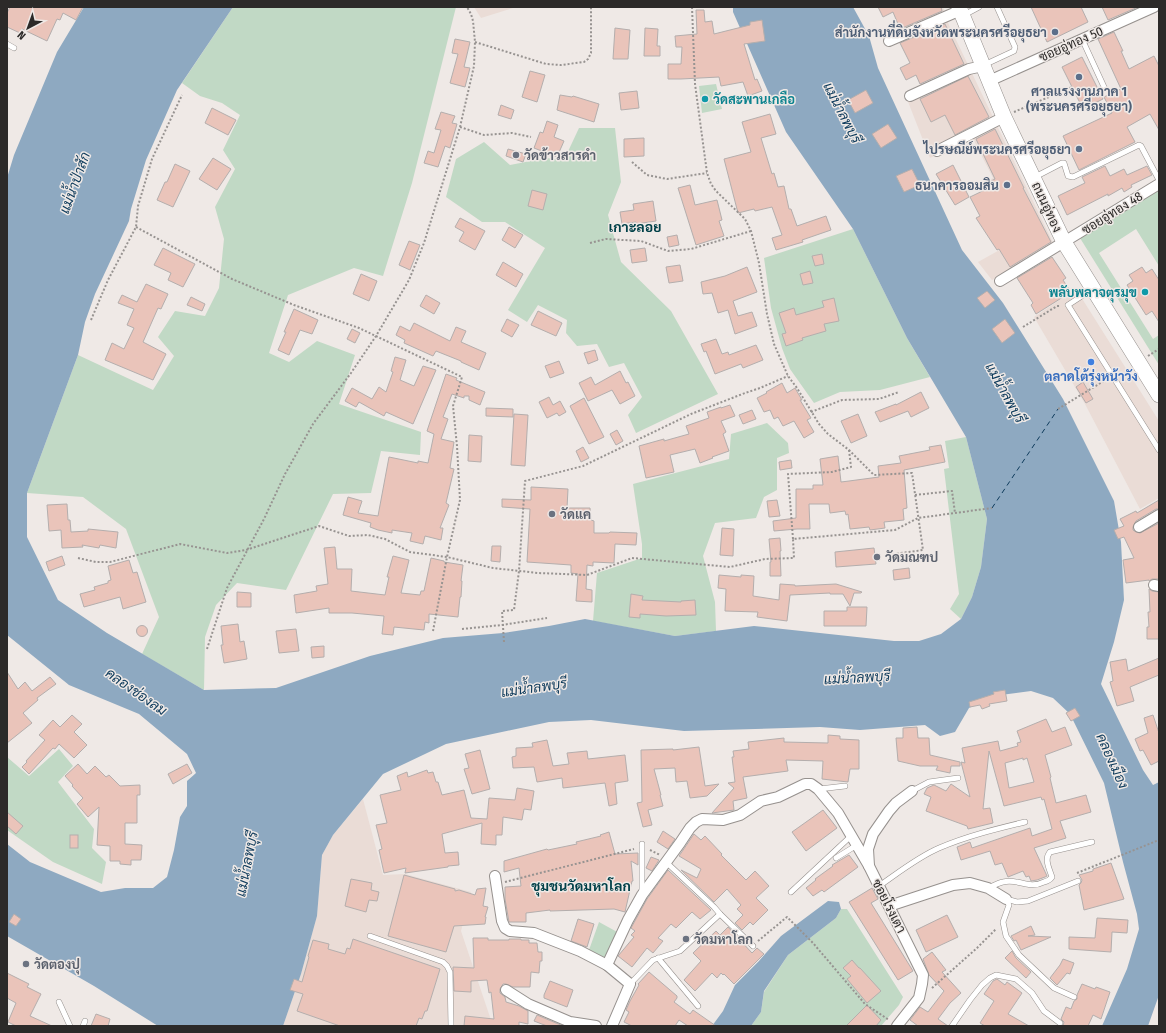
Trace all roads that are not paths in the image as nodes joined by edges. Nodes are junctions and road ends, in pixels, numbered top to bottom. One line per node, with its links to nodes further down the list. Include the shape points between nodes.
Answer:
1 (979, 7): 4 (lane)
2 (997, 7): 9 (lane, via 1015,47 1014,51)
3 (1154, 7): 5 (street, ซอยอู่ทอง 50)
4 (961, 11): 6 (street); 9 (main road, ถนนอู่ทอง)
5 (1082, 39): 10 (street, ซอยอู่ทอง 50); 11 (lane)
6 (889, 41)
7 (7, 44): 8 (lane)
8 (14, 48)
9 (983, 66): 10 (main road, ถนนอู่ทอง); 12 (street)
10 (989, 81): 13 (main road, ถนนอู่ทอง)
11 (1106, 89)
12 (910, 96)
13 (1004, 117): 14 (street); 15 (main road, ถนนอู่ทอง)
14 (937, 151)
15 (1033, 178): 16 (lane, via 1062,163 1068,176 1073,177 1139,145); 18 (main road, ถนนอู่ทอง)
16 (1159, 180)
17 (1159, 184): 18 (street, ซอยอู่ทอง 48)
18 (1064, 242): 19 (street, ซอยอู่ทอง 48); 20 (main road, ถนนอู่ทอง)
19 (1000, 281)
20 (1093, 289): 21 (main road, ถนนอู่ทอง); 22 (lane, via 1068,305)
21 (1159, 395)
22 (1159, 450)
23 (1159, 515): 24 (street)
24 (1139, 527)
25 (958, 778): 28 (lane, via 929,782)
26 (845, 786): 27 (lane)
27 (818, 789): 30 (street, via 838,813); 35 (street, via 811,784 805,784 778,797 761,801 740,814 723,820 702,819 690,828)
28 (912, 791): 36 (street, ซอยโรงเตา, via 896,803 873,834 868,849)
29 (1025, 822): 39 (lane, via 938,848)
30 (851, 836): 33 (street); 41 (lane)
31 (1092, 842): 40 (lane, via 1050,852 1046,859 1052,877 1050,880 1032,886 1018,881 1004,882)
32 (643, 845): 42 (lane)
33 (856, 845): 34 (lane); 36 (street)
34 (836, 858)
35 (667, 861): 42 (street); 45 (lane)
36 (869, 866): 39 (street, ซอยโรงเตา)
37 (495, 880): 49 (street, via 505,928 510,931 534,933)
38 (1078, 881): 43 (lane, via 1028,901)
39 (879, 886): 44 (street, ซอยโรงเตา)
40 (988, 888): 43 (street); 44 (street, via 970,883 953,885)
41 (791, 892)
42 (642, 895): 49 (street)
43 (1006, 899): 52 (lane, via 1009,905 1003,922 1006,936 1019,956 1054,988)
44 (889, 906): 60 (street, ซอยโรงเตา, via 923,975 918,998)
45 (720, 914): 47 (lane); 48 (lane, via 680,951)
46 (370, 936): 57 (lane, via 443,962 447,966 450,972)
47 (753, 946)
48 (658, 958): 50 (lane); 54 (lane)
49 (607, 965): 50 (street)
50 (630, 984): 59 (street)
51 (506, 990): 58 (street, via 528,1004 570,1022)
52 (1074, 996)
53 (59, 1002): 56 (lane)
54 (698, 1006)
55 (1060, 1023): 61 (lane, via 1044,1011 1032,993 1016,979 996,975 982,985)
56 (70, 1026)
57 (451, 1026)
58 (596, 1026)
59 (612, 1026)
60 (897, 1026)
61 (952, 1026)

